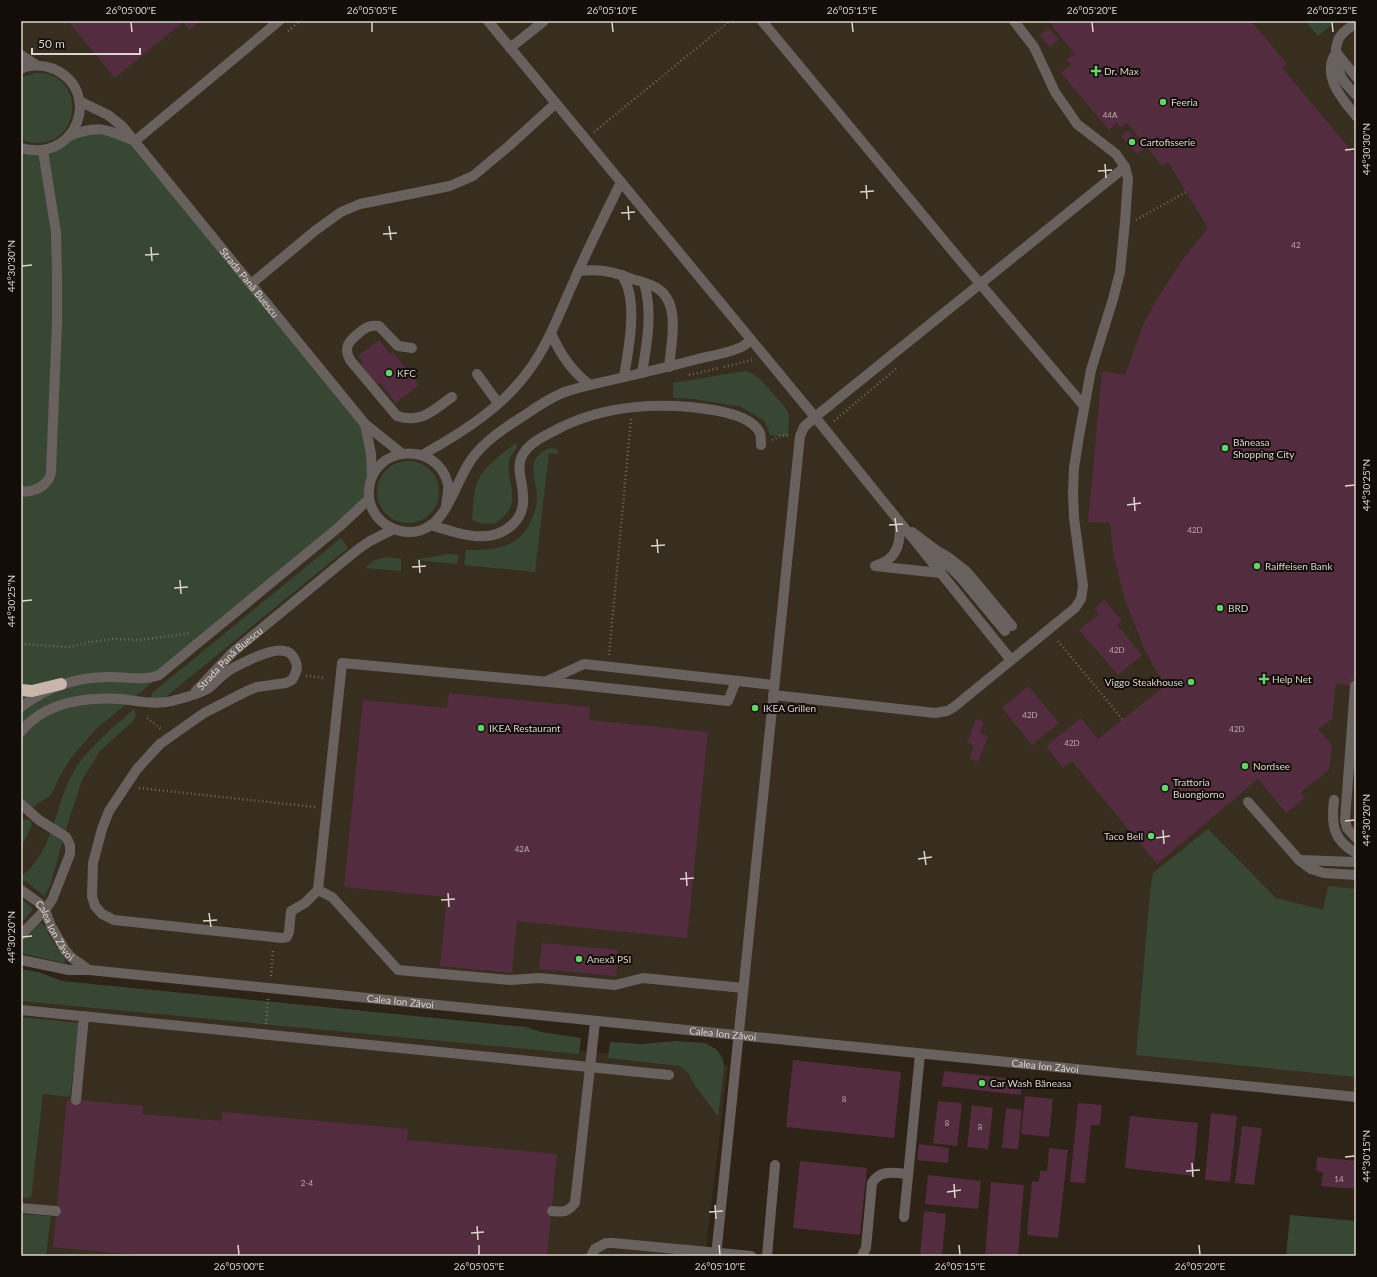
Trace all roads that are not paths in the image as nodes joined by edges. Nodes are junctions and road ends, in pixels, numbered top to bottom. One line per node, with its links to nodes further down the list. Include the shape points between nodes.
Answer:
1 (279, 21): 18 (street)
2 (488, 21): 7 (street)
3 (544, 21): 7 (street)
4 (762, 21): 27 (street)
5 (1014, 21): 21 (street, via 1034,47 1055,92 1077,124 1116,154)
6 (1356, 23): 8 (street, via 1343,33)
7 (510, 48): 15 (street)
8 (1336, 52): 12 (street); 13 (street, via 1342,79); 16 (street, via 1331,66 1334,85)
9 (21, 55): 10 (street)
10 (36, 65): 11 (street); 14 (street, via 48,67 69,79)
11 (21, 69)
12 (1356, 77)
13 (1356, 95)
14 (79, 100): 17 (street, via 80,113 76,126); 18 (street, Strada Pană Buescu, via 116,120)
15 (556, 103): 22 (street); 26 (street, via 473,176 450,186 360,204 341,212)
16 (1356, 116)
17 (69, 136): 18 (street, Strada Pană Buescu, via 85,130 98,129); 20 (street, via 57,146)
18 (135, 141): 26 (street, Strada Pană Buescu)
19 (21, 148): 20 (street)
20 (43, 150): 45 (street, via 56,232 57,323 52,471 48,480 37,489)
21 (1125, 167): 27 (street); 38 (street, via 1128,178 1120,272)
22 (621, 182): 23 (street); 29 (street)
23 (578, 271): 24 (street, via 594,269); 28 (street)
24 (622, 275): 25 (street); 34 (street, via 631,307)
25 (644, 283): 31 (street, via 662,292 671,306 673,322); 32 (street, via 649,308)
26 (251, 284): 40 (street, Strada Pană Buescu)
27 (980, 284): 38 (street); 39 (street)
28 (551, 333): 35 (street, via 568,364); 37 (street, via 533,366)
29 (751, 340): 31 (street, via 740,348); 39 (street)
30 (412, 348): 36 (street, via 398,346 379,326 373,325 350,340 347,354 397,416 422,418)
31 (669, 367): 32 (street)
32 (642, 373): 34 (street)
33 (476, 374): 37 (street)
34 (624, 377): 35 (street)
35 (590, 385): 47 (street, via 552,398 508,425 485,444 466,467)
36 (452, 397)
37 (498, 403): 43 (street, via 457,435)
38 (1084, 406): 53 (street, via 1073,492 1083,586 1081,599 1075,608)
39 (815, 417): 48 (street); 57 (street, via 804,427 800,436)
40 (365, 424): 42 (street, Strada Pană Buescu); 44 (street, Strada Pană Buescu)
41 (761, 445): 49 (street, via 760,434 753,424 739,416 703,408 632,407 589,416 570,422 536,441 522,456 519,472 523,505 521,514 508,529 490,536 475,536 455,533)
42 (401, 453): 43 (street); 44 (street, via 380,465)
43 (422, 455): 47 (street, via 438,465 444,474 448,484)
44 (372, 476): 46 (street)
45 (21, 491)
46 (369, 499): 50 (street, via 378,519); 56 (street, via 339,528 159,675 147,678 96,678)
47 (446, 506): 49 (street)
48 (900, 523): 51 (street); 51 (street, via 967,572 1008,628 951,568); 52 (street, via 898,547 889,559 875,566)
49 (432, 525): 50 (street, via 414,532)
50 (394, 530): 60 (street, Strada Pană Buescu, via 357,550 233,652)
51 (923, 552): 52 (street)
52 (940, 573): 53 (street)
53 (1010, 660): 61 (street, via 954,707 941,713)
54 (736, 680): 55 (street, via 584,664); 55 (street, via 728,701); 57 (street)
55 (545, 682): 73 (street, via 342,663)
56 (61, 684): 59 (highway, via 32,691); 62 (street, via 43,692)
57 (774, 685): 61 (street)
58 (1355, 686): 67 (street, via 1345,820 1347,828)
59 (21, 690)
60 (193, 694): 63 (street, Strada Pană Buescu, via 159,702 108,698 74,702 36,717); 73 (street, via 207,689 232,668 269,652 286,651 295,660 297,669 292,680 257,687 204,713 160,744 137,769 109,811 99,840 93,863 92,896 95,906 102,914 114,920 282,938 287,937 289,932 291,911 305,903)
61 (773, 695): 78 (street)
62 (21, 707)
63 (21, 732)
64 (1334, 800): 68 (street, via 1336,835 1348,849)
65 (1248, 802): 69 (street)
66 (21, 804): 74 (street, via 39,820 66,837 70,845 70,854 58,887)
67 (1356, 838)
68 (1356, 853)
69 (1299, 860): 70 (street); 71 (street, via 1311,869 1324,873)
70 (1356, 862)
71 (1356, 875)
72 (21, 890): 74 (street, Calea Ion Zăvoi)
73 (318, 890): 78 (street, via 332,897 398,970 511,980 539,978 615,986 643,978)
74 (45, 910): 75 (street); 77 (street, Calea Ion Zăvoi, via 65,950)
75 (21, 935)
76 (21, 960): 77 (street, Calea Ion Zăvoi, via 69,970)
77 (89, 970): 81 (street, Calea Ion Zăvoi)
78 (743, 988): 82 (street)
79 (21, 1010): 80 (street)
80 (84, 1016): 84 (street); 87 (street)
81 (595, 1022): 82 (street, Calea Ion Zăvoi); 84 (street)
82 (738, 1036): 83 (street, Calea Ion Zăvoi); 94 (street)
83 (920, 1054): 86 (street, Calea Ion Zăvoi); 89 (street)
84 (590, 1066): 85 (street); 92 (street, via 575,1203 563,1212)
85 (669, 1074)
86 (1356, 1097)
87 (76, 1100)
88 (775, 1165): 97 (street)
89 (908, 1174): 93 (street); 98 (street, via 882,1174 874,1179 866,1248)
90 (21, 1208): 91 (street)
91 (56, 1211)
92 (552, 1211)
93 (904, 1217)
94 (716, 1255): 95 (street, via 606,1243 595,1249); 96 (street)
95 (592, 1256)
96 (751, 1256)
97 (767, 1256)
98 (862, 1256)

